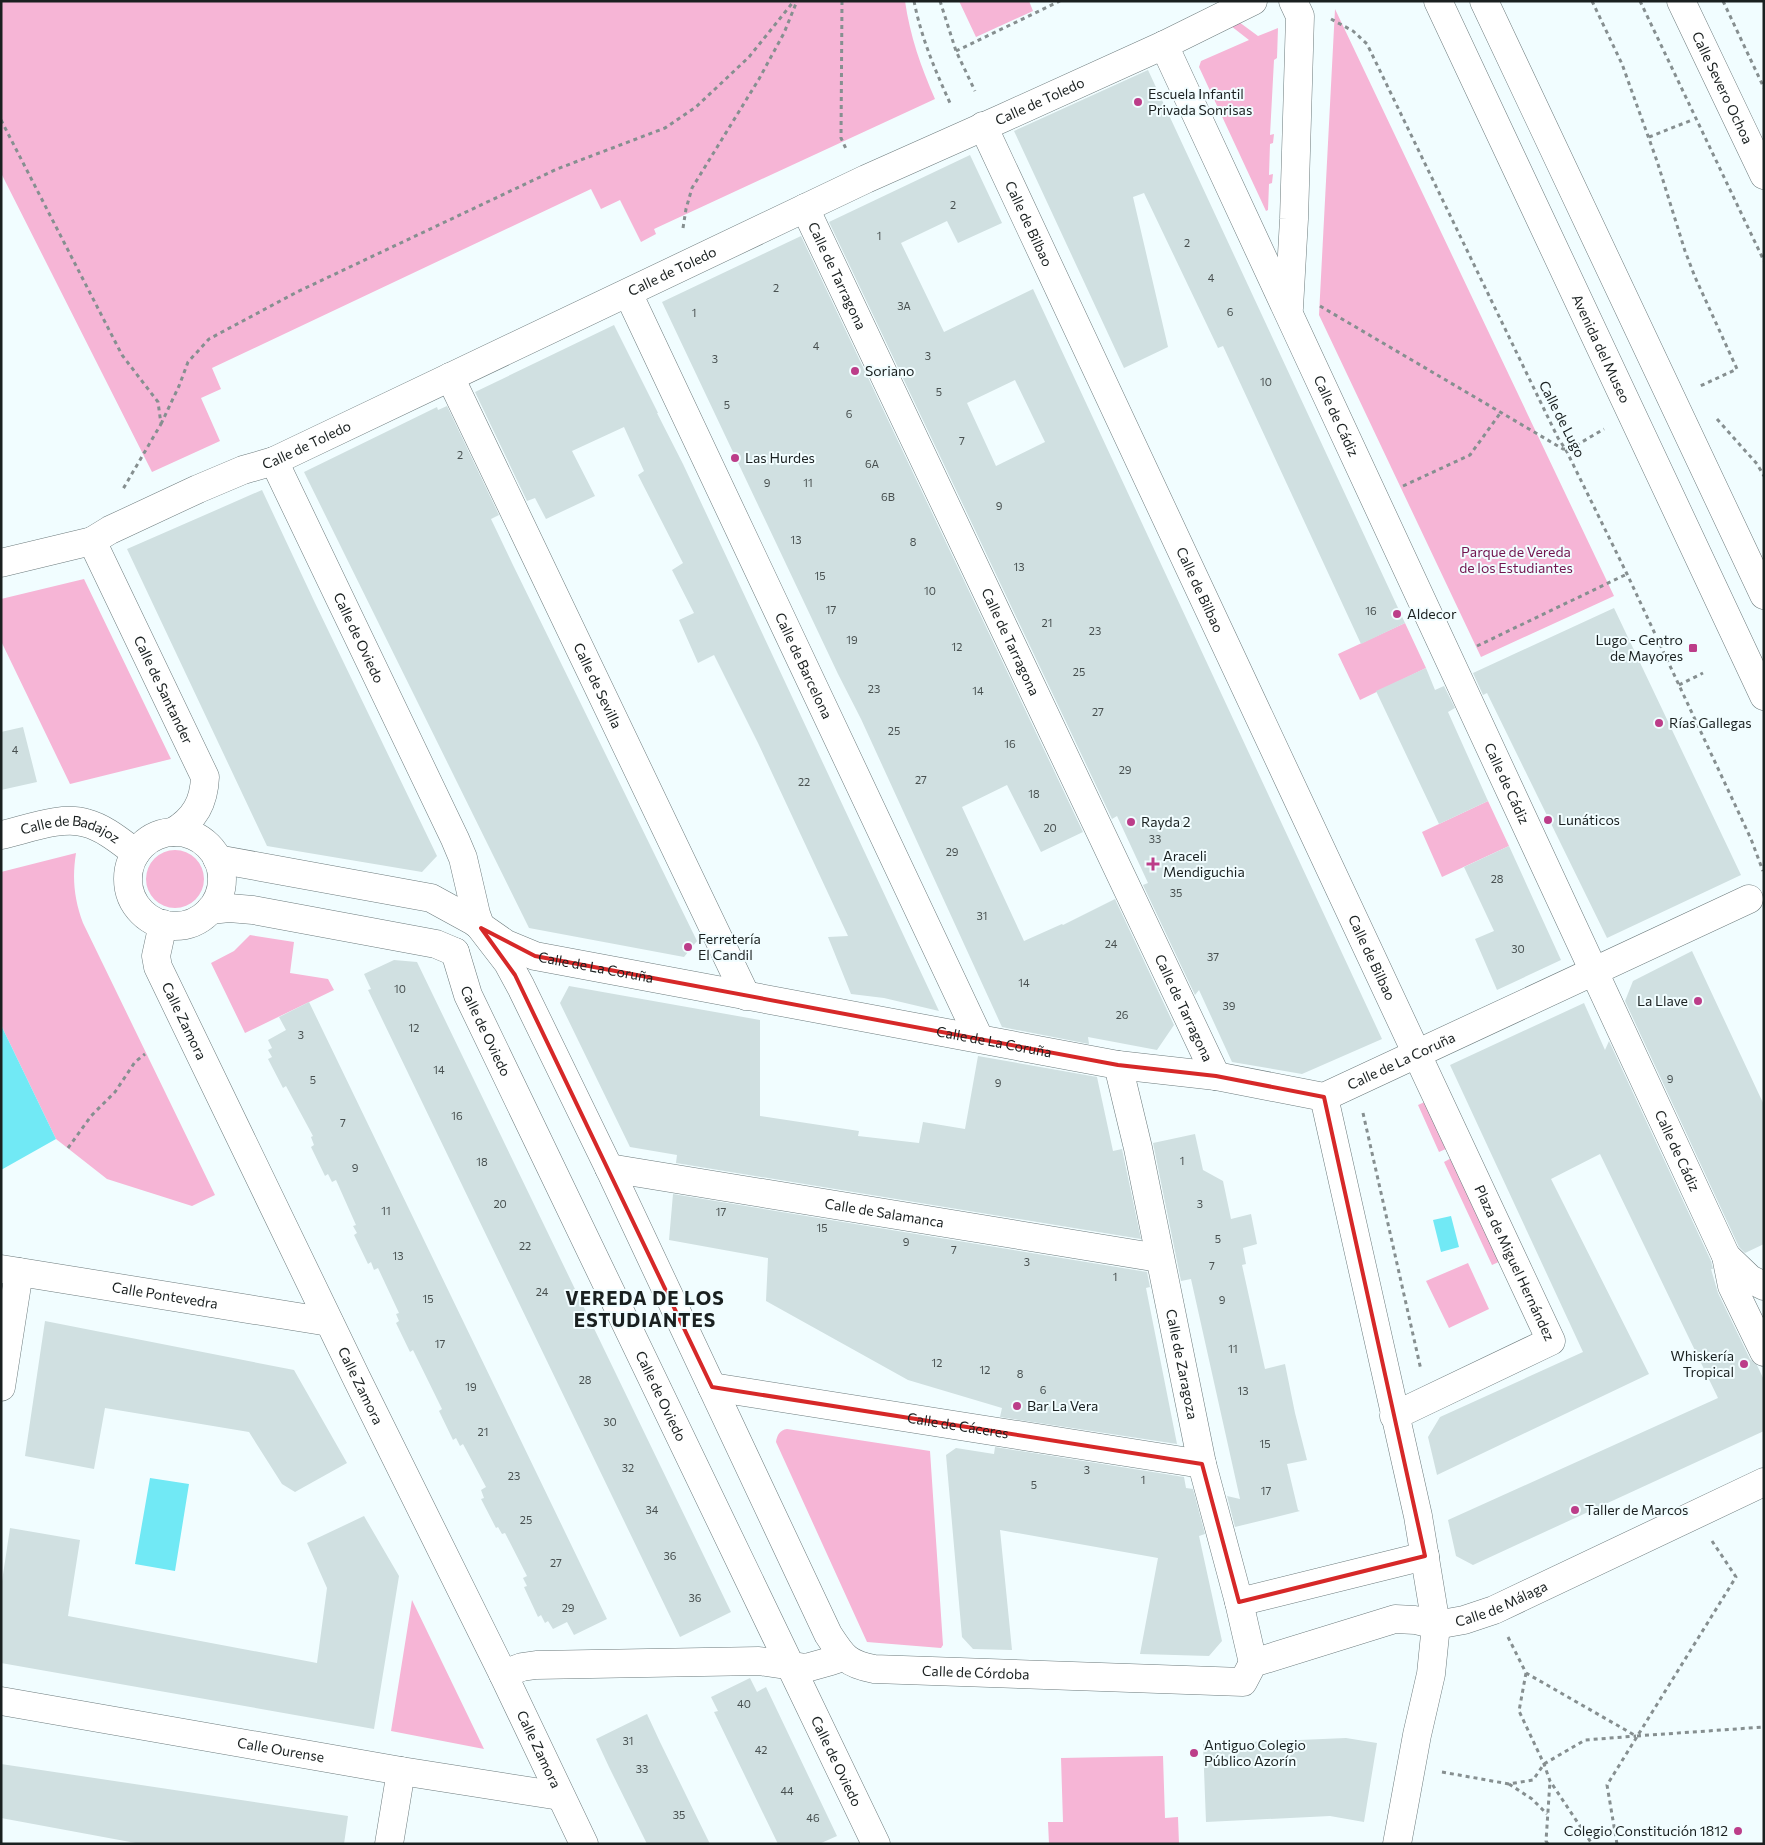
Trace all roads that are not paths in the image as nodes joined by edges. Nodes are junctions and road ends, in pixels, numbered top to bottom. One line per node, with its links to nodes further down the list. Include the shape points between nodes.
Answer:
1 (1253, 1): 6 (main road, Calle de Toledo)
2 (1292, 1): 11 (main road, Calle de Cádiz, via 1300,16 1294,219)
3 (1438, 1): 17 (main road, Avenida del Museo)
4 (1484, 1): 16 (main road)
5 (1681, 1): 8 (main road, Calle Severo Ochoa)
6 (1164, 45): 7 (main road, Calle de Toledo); 11 (main road, Calle de Cádiz)
7 (983, 126): 9 (main road, Calle de Toledo); 30 (main road, Calle de Bilbao)
8 (1764, 175)
9 (805, 208): 10 (main road, Calle de Toledo); 32 (main road, Calle de Tarragona)
10 (628, 293): 12 (main road, Calle de Toledo); 29 (main road, Calle de Barcelona)
11 (1300, 306): 27 (main road, Calle de Cádiz)
12 (450, 377): 13 (main road, Calle de Toledo); 28 (main road, Calle de Sevilla)
13 (274, 461): 14 (main road, Calle de Toledo, via 198,489); 25 (main road, Calle de Oviedo, via 455,839)
14 (92, 541): 15 (main road, Calle de Toledo); 18 (main road, Calle de Santander, via 206,777 198,807 183,826)
15 (1, 563)
16 (1764, 595)
17 (1764, 696)
18 (173, 832): 20 (main road, via 153,838); 21 (main road, via 189,834 204,842)
19 (1, 836): 20 (main road, Calle de Badajoz, via 66,821 84,822)
20 (136, 853): 24 (main road, via 129,872 131,894 145,914)
21 (217, 859): 23 (main road, via 222,885); 25 (main road, Calle de La Coruña, via 431,898)
22 (1749, 899): 27 (main road, Calle de La Coruña)
23 (210, 910): 24 (main road, via 194,922); 26 (main road, via 254,910 436,944)
24 (163, 924): 39 (main road, Calle Zamora, via 156,956 158,966)
25 (481, 928): 26 (main road); 28 (main road, Calle de La Coruña, via 512,947 535,956); 34 (main road, Calle de Oviedo, via 515,975)
26 (455, 952): 51 (main road, Calle de Oviedo, via 468,995)
27 (1594, 971): 30 (main road, Calle de La Coruña); 35 (main road, Calle de Cádiz)
28 (746, 996): 29 (main road, Calle de La Coruña)
29 (979, 1038): 31 (main road, Calle de La Coruña)
30 (1416, 1055): 33 (main road, Calle de La Coruña); 43 (main road, Plaza de Miguel Hernández, via 1551,1341)
31 (1118, 1065): 32 (main road, Calle de La Coruña); 36 (main road, Calle de Zaragoza)
32 (1216, 1076): 33 (main road, Calle de La Coruña)
33 (1324, 1097): 43 (main road)
34 (609, 1168): 36 (main road, Calle de Salamanca); 41 (main road, Calle de Oviedo)
35 (1726, 1256): 38 (main road, Calle de Cádiz, via 1750,1279); 40 (main road, Calle de Cádiz, via 1732,1286)
36 (1159, 1258): 44 (main road, Calle de Zaragoza)
37 (10, 1271): 39 (main road, Calle Pontevedra); 42 (main road)
38 (1764, 1286)
39 (330, 1322): 52 (main road, Calle Zamora)
40 (1764, 1352)
41 (712, 1386): 44 (main road, Calle de Cáceres); 49 (main road, Calle de Oviedo, via 828,1634)
42 (1, 1387)
43 (1394, 1416): 46 (main road)
44 (1202, 1464): 47 (main road, Calle de Zaragoza)
45 (1764, 1482): 48 (main road, Calle de Málaga, via 1494,1610)
46 (1425, 1556): 47 (main road); 48 (main road)
47 (1239, 1602): 50 (main road, Calle de Zaragoza)
48 (1436, 1625): 50 (main road, via 1395,1619); 59 (main road, Calle de Málaga, via 1431,1674)
49 (843, 1656): 50 (main road, Calle de Córdoba, via 874,1670 1243,1682); 51 (main road, via 806,1668)
50 (1253, 1663)
51 (790, 1666): 52 (main road, via 759,1661 536,1665); 58 (main road, Calle de Oviedo)
52 (503, 1674): 55 (main road, Calle Zamora)
53 (1, 1701): 54 (main road, Calle Ourense)
54 (401, 1770): 55 (main road, Calle Ourense); 56 (main road)
55 (560, 1796): 57 (main road, Calle Zamora)
56 (389, 1844)
57 (584, 1844)
58 (876, 1844)
59 (1397, 1844)

